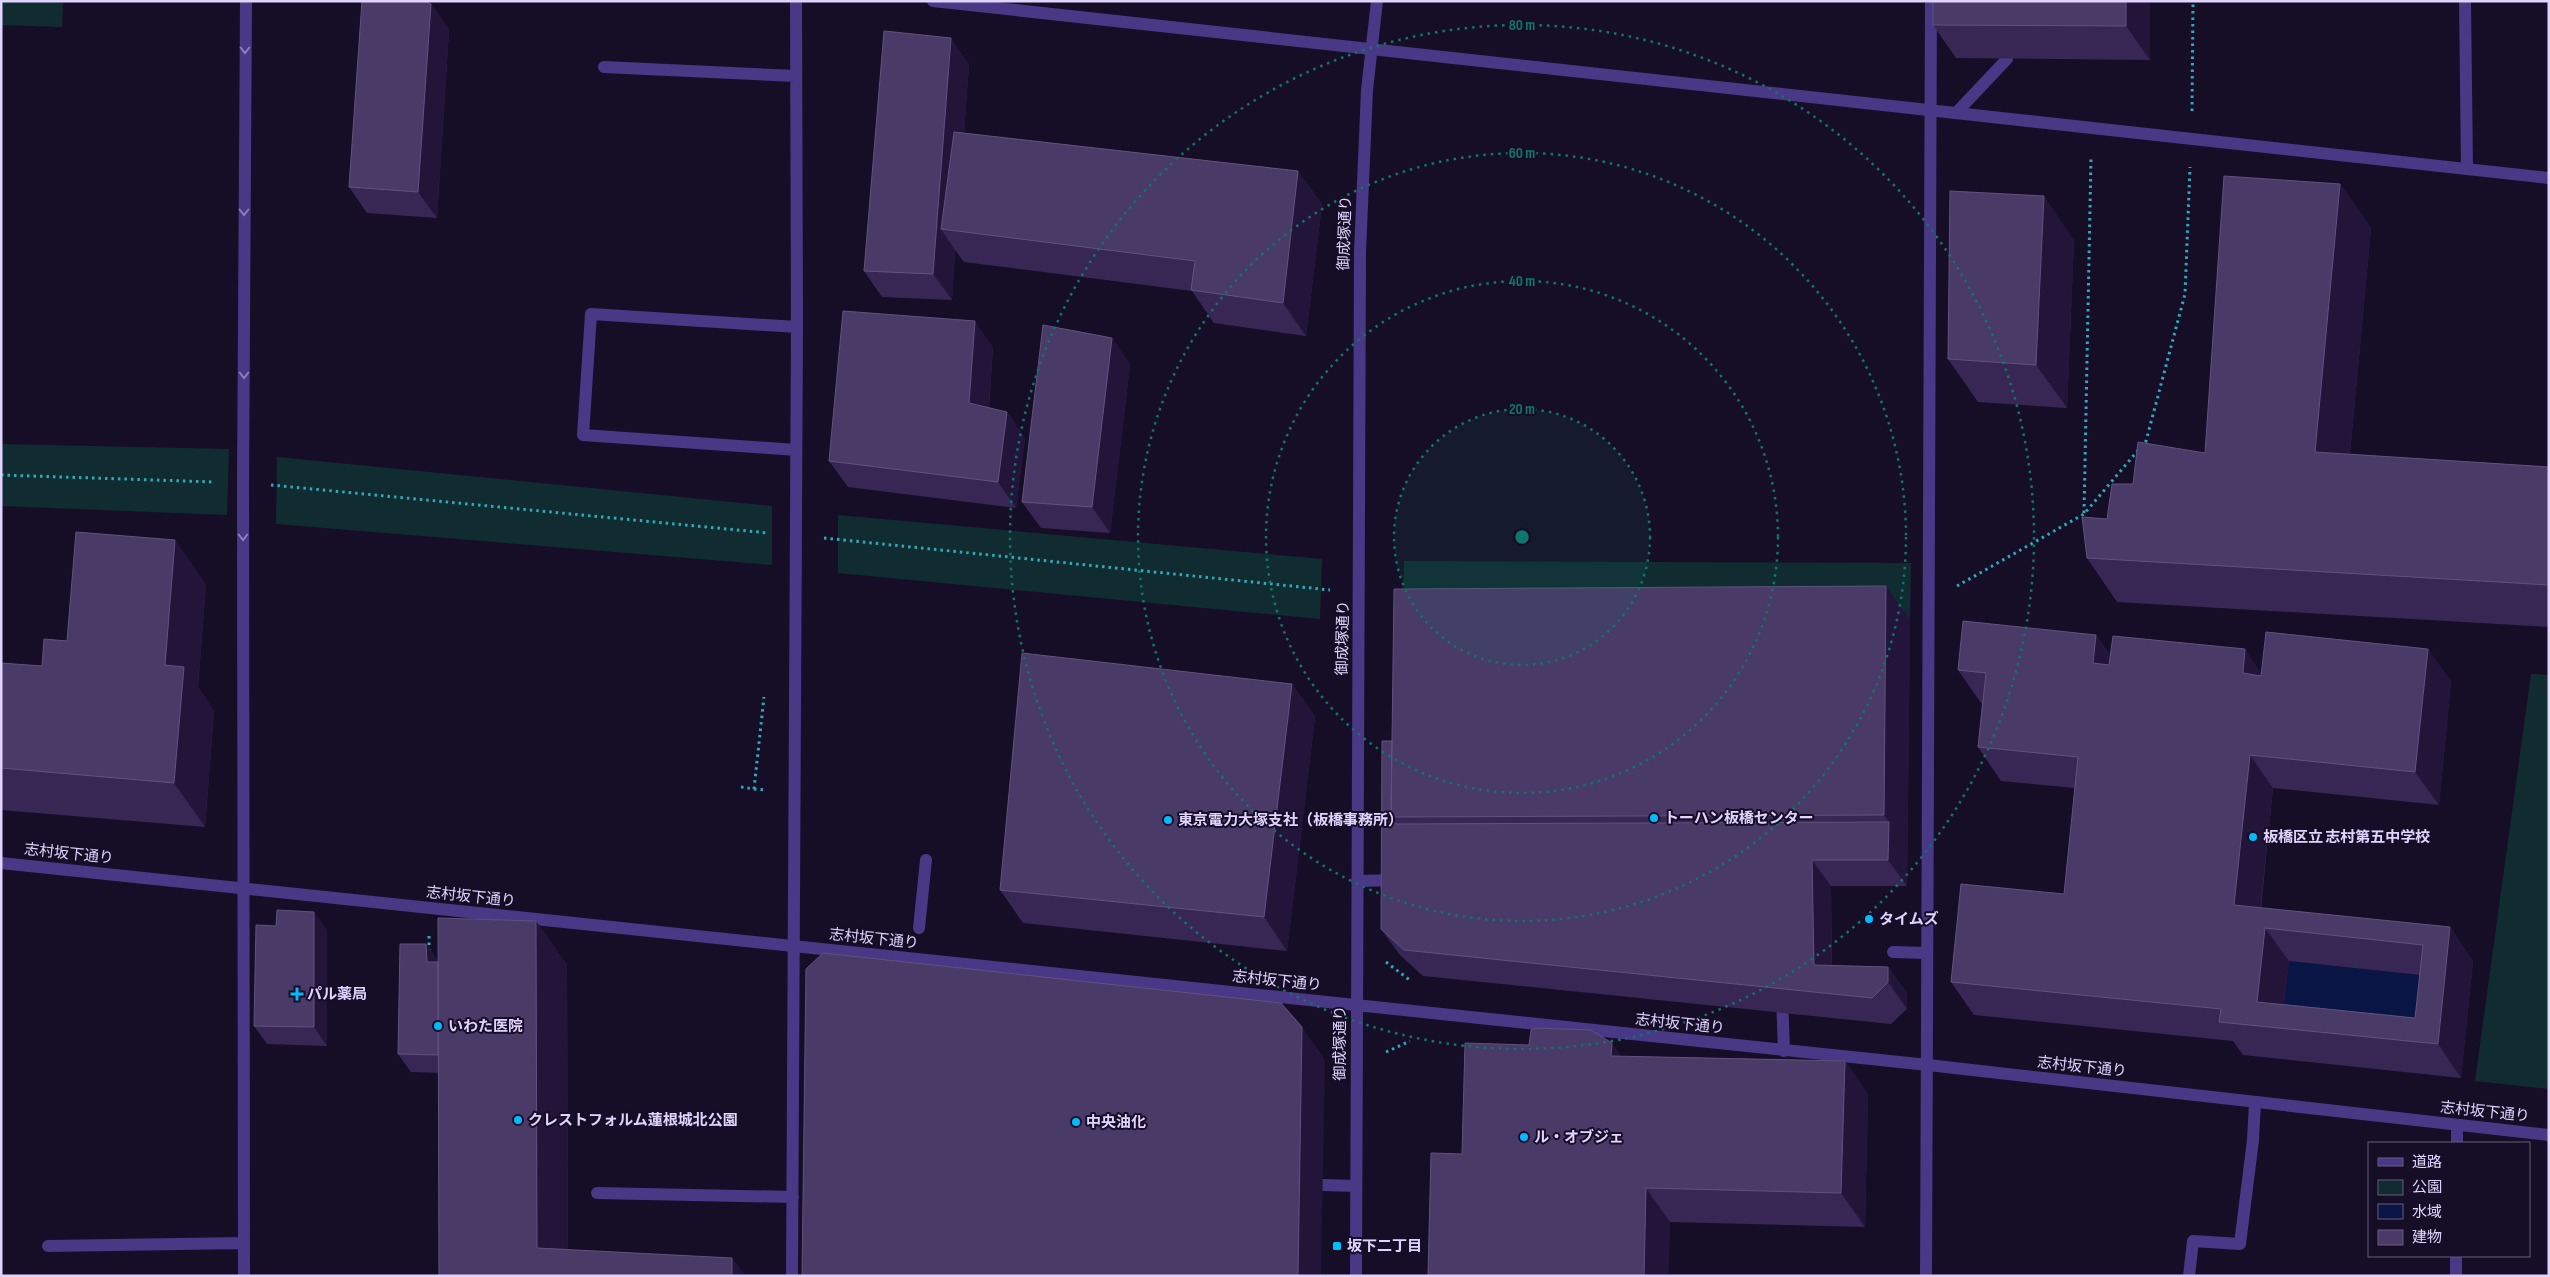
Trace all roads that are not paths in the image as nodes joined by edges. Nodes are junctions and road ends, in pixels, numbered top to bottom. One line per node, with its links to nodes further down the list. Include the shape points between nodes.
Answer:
1 (246, 1): 21 (street, one-way to 21)
2 (796, 1): 10 (street)
3 (933, 1): 7 (street)
4 (1377, 1): 7 (street, 御成塚通り)
5 (1931, 1): 11 (street)
6 (2465, 1): 13 (street)
7 (1371, 49): 11 (street); 20 (street, 御成塚通り, via 1360,252)
8 (2007, 58): 12 (street)
9 (604, 68): 10 (street)
10 (796, 76): 15 (street)
11 (1931, 110): 12 (street); 25 (street)
12 (1956, 113): 13 (street)
13 (2467, 169): 14 (street)
14 (2549, 178)
15 (797, 327): 16 (street); 16 (street, via 591,314 583,435)
16 (796, 450): 23 (street)
17 (926, 860): 22 (street)
18 (1, 863): 21 (street, 志村坂下通り)
19 (1411, 880): 20 (street)
20 (1357, 881): 27 (street, 御成塚通り)
21 (245, 889): 23 (street, 志村坂下通り); 38 (street)
22 (919, 928)
23 (795, 948): 27 (street, 志村坂下通り); 37 (street)
24 (1893, 952): 25 (street)
25 (1928, 953): 29 (street)
26 (1782, 984): 28 (street)
27 (1356, 1006): 28 (street, 志村坂下通り); 35 (street, 御成塚通り)
28 (1784, 1051): 29 (street, 志村坂下通り)
29 (1928, 1066): 30 (street, 志村坂下通り); 44 (street)
30 (2255, 1103): 31 (street, 志村坂下通り); 45 (street, via 2240,1244 2193,1241)
31 (2457, 1125): 32 (street, 志村坂下通り); 33 (street)
32 (2549, 1135)
33 (2457, 1142)
34 (1323, 1185): 35 (street)
35 (1356, 1186): 43 (street, 御成塚通り)
36 (597, 1193): 37 (street)
37 (793, 1197): 42 (street)
38 (244, 1243): 39 (street); 41 (street)
39 (48, 1246)
40 (2456, 1257): 46 (street)
41 (244, 1276)
42 (792, 1276)
43 (1356, 1276)
44 (1926, 1276)
45 (2190, 1276)
46 (2456, 1276)

